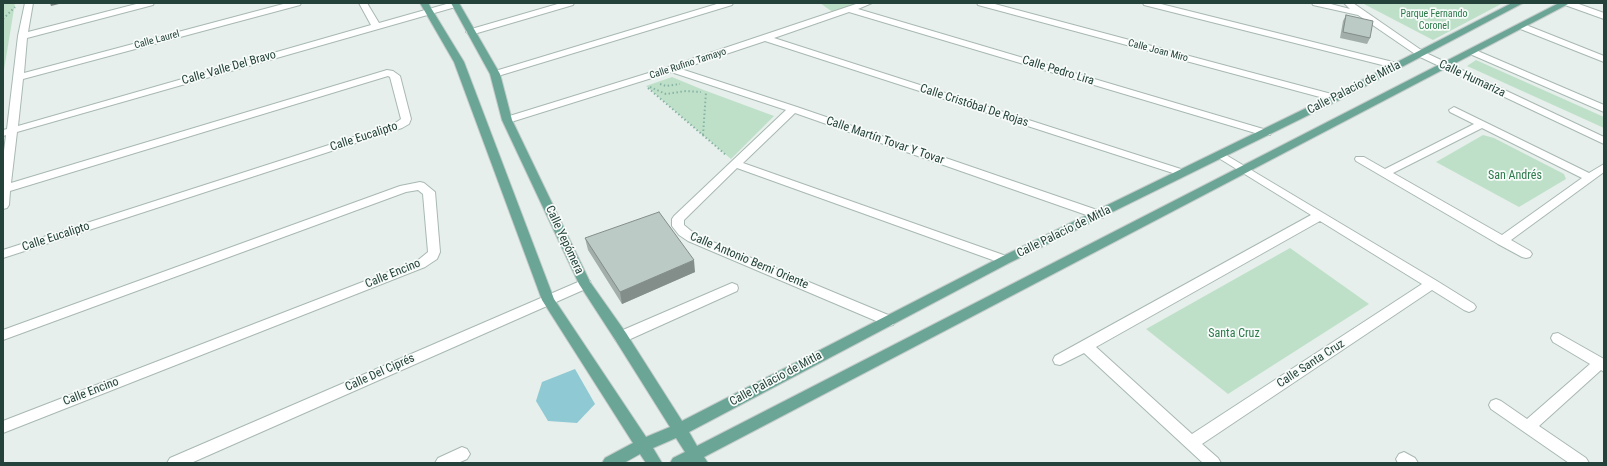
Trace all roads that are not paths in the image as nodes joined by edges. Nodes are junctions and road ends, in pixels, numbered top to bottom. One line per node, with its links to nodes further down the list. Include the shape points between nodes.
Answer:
1 (29, 3): 22 (street)
2 (150, 3): 22 (street)
3 (297, 3): 31 (street, Calle Laurel)
4 (363, 3): 19 (street)
5 (570, 3): 21 (street)
6 (729, 3): 30 (street)
7 (868, 3): 16 (street, Calle Rufino Tamayo)
8 (981, 3): 32 (street, Calle Joan Miro)
9 (1147, 3): 27 (street)
10 (1316, 3): 17 (street)
11 (1348, 3): 17 (street, Calle Humariza)
12 (1519, 3): 25 (main road, Calle Palacio de Mitla)
13 (1567, 3): 18 (street); 20 (main road, Calle Palacio de Mitla)
14 (455, 4): 15 (street, Calle Valle Del Bravo); 21 (main road, Calle Yepómera)
15 (427, 7): 19 (street, Calle Valle Del Bravo); 60 (main road, via 459,62)
16 (851, 10): 23 (street, Calle Rufino Tamayo); 39 (street, Calle Pedro Lira)
17 (1361, 13): 25 (street, Calle Humariza)
18 (1604, 16)
19 (376, 26): 38 (street, Calle Valle Del Bravo)
20 (1521, 26): 24 (main road, Calle Palacio de Mitla); 26 (street)
21 (471, 32): 30 (main road, Calle Yepómera)
22 (23, 36): 31 (street)
23 (766, 38): 29 (street, Calle Rufino Tamayo); 46 (street, Calle Cristóbal De Rojas)
24 (1473, 52): 28 (main road, Calle Palacio de Mitla); 34 (street)
25 (1421, 54): 27 (main road, Calle Palacio de Mitla); 28 (street, Calle Humariza)
26 (1604, 59)
27 (1398, 66): 32 (main road, Calle Palacio de Mitla)
28 (1446, 66): 40 (street, Calle Humariza); 45 (main road, Calle Palacio de Mitla)
29 (671, 70): 33 (street, Calle Martín Tovar Y Tovar); 36 (street, Calle Rufino Tamayo)
30 (495, 74): 36 (main road, Calle Yepómera)
31 (18, 77): 38 (street)
32 (1335, 98): 39 (main road, Calle Palacio de Mitla)
33 (793, 109): 43 (street, Calle Antonio Berni Oriente); 51 (street, Calle Martín Tovar Y Tovar)
34 (1604, 109)
35 (1454, 110): 37 (street)
36 (507, 120): 57 (main road, Calle Yepómera)
37 (1482, 124): 47 (street); 48 (street)
38 (8, 131): 49 (street)
39 (1266, 133): 41 (main road, Calle Palacio de Mitla)
40 (1604, 140)
41 (1222, 155): 45 (street); 46 (main road, Calle Palacio de Mitla)
42 (1360, 159): 47 (street)
43 (736, 164): 56 (street); 62 (street, Calle Antonio Berni Oriente, via 678,219 678,226 683,232)
44 (1604, 167): 48 (street)
45 (1244, 170): 52 (street); 76 (main road, Calle Palacio de Mitla)
46 (1183, 174): 51 (main road, Calle Palacio de Mitla)
47 (1385, 174): 53 (street)
48 (1589, 177): 53 (street)
49 (5, 189): 50 (street); 54 (street, Calle Eucalipto, via 387,73 395,76 406,119 398,126)
50 (3, 205)
51 (1098, 215): 56 (main road, Calle Palacio de Mitla)
52 (1319, 216): 58 (street); 66 (street)
53 (1502, 241): 55 (street)
54 (3, 254)
55 (1526, 254)
56 (1005, 260): 62 (main road, Calle Palacio de Mitla)
57 (585, 284): 60 (street, Calle Del Ciprés); 64 (main road, Calle Yepómera)
58 (1432, 284): 61 (street); 73 (street, Calle Santa Cruz)
59 (732, 288): 64 (street)
60 (548, 300): 74 (main road); 77 (street, Calle Del Ciprés)
61 (1469, 307)
62 (888, 321): 72 (main road, Calle Palacio de Mitla)
63 (3, 335): 70 (street, Calle Encino, via 404,189 420,186 429,192 434,252 433,256 421,264)
64 (621, 337): 72 (main road, Calle Yepómera)
65 (1558, 338): 68 (street)
66 (1086, 346): 67 (street); 73 (street)
67 (1060, 360)
68 (1602, 365): 71 (street)
69 (1496, 406): 71 (street)
70 (3, 427)
71 (1528, 427): 83 (street)
72 (679, 430): 74 (main road, Calle Palacio de Mitla); 76 (main road, Calle Yepómera)
73 (1191, 443): 82 (street)
74 (644, 445): 79 (main road, Calle Palacio de Mitla); 80 (main road)
75 (462, 454): 78 (street)
76 (697, 459): 81 (main road, Calle Palacio de Mitla)
77 (175, 463)
78 (443, 463)
79 (610, 463)
80 (654, 463)
81 (678, 463)
82 (1213, 463)
83 (1581, 463)

